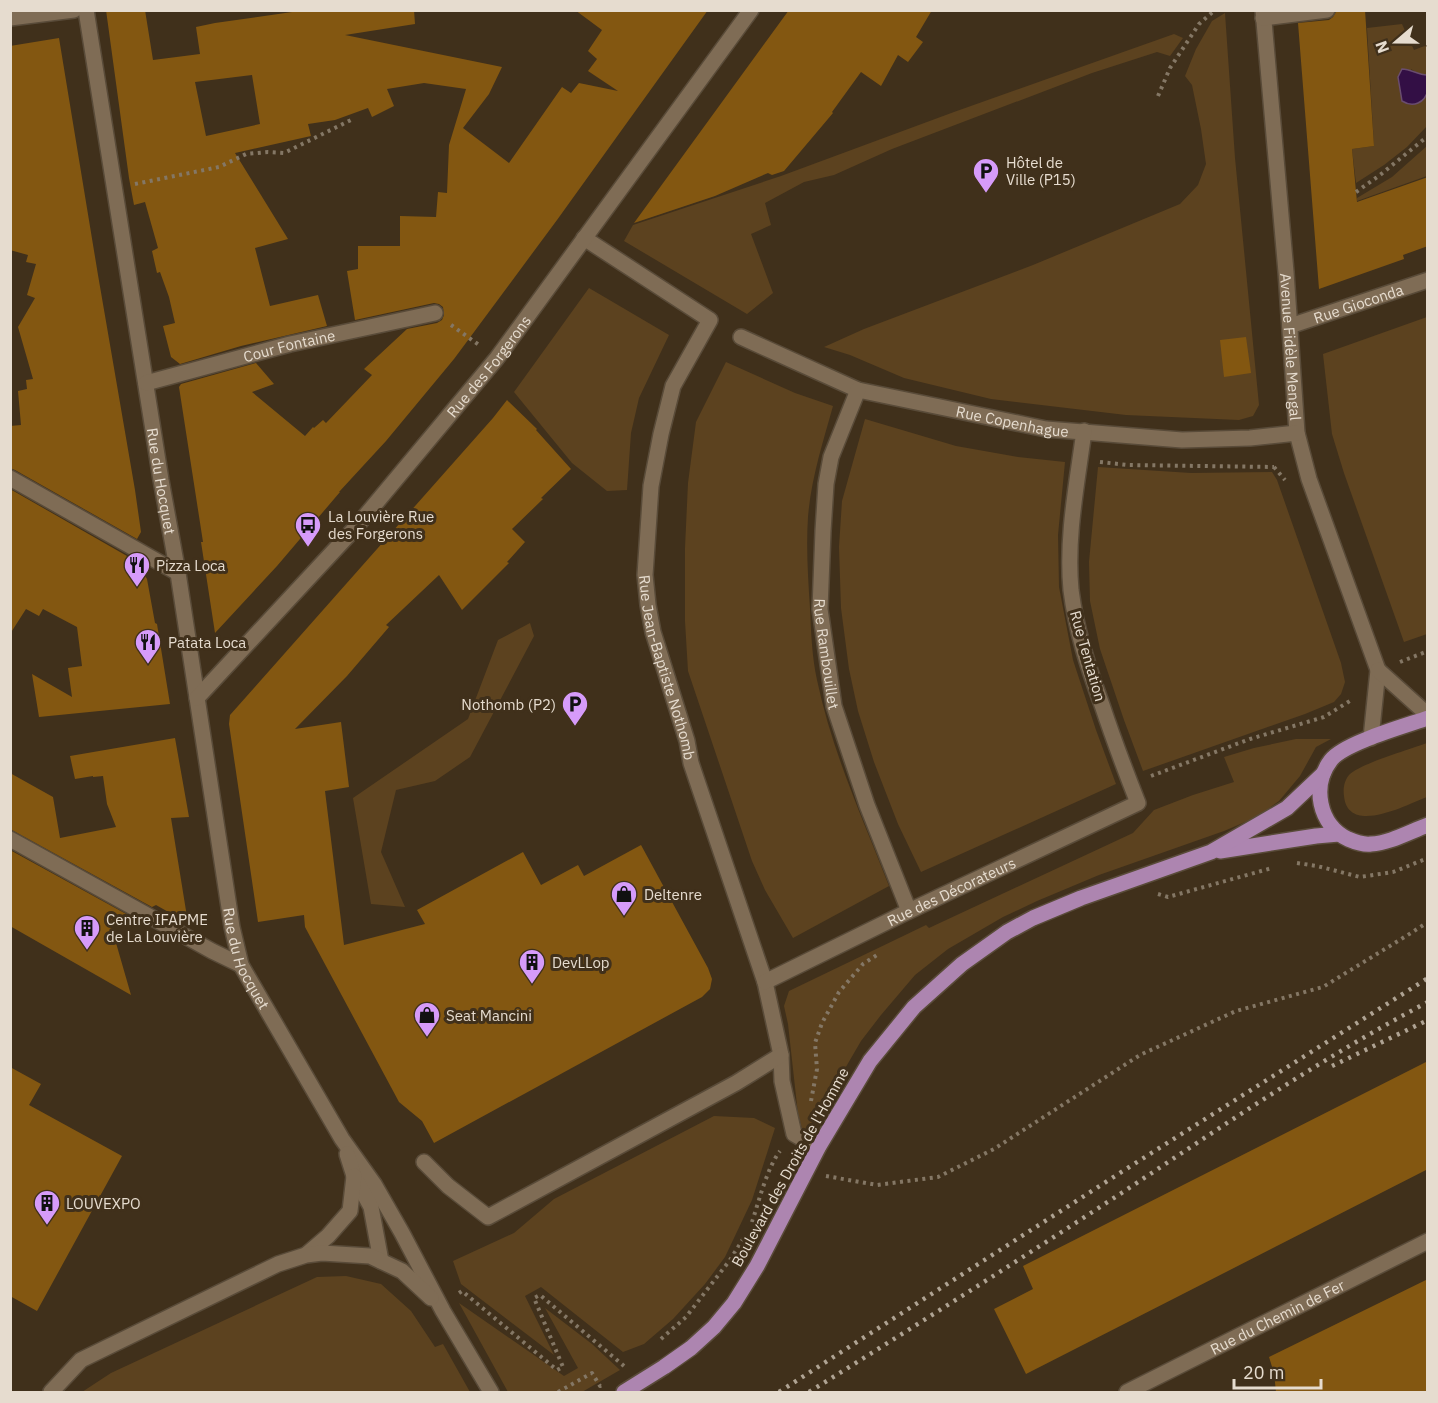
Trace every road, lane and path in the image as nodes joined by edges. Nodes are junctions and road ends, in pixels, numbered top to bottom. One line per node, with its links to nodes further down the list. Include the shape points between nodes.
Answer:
1 (74, 10): 7 (street)
2 (86, 10): 11 (street, Rue du Hocquet)
3 (751, 10): 13 (street, Rue des Forgerons)
4 (1215, 10): 8 (path, via 1199,24 1170,68)
5 (1327, 10): 6 (street)
6 (1263, 14): 16 (street, Avenue Fidèle Mengal)
7 (10, 18)
8 (1158, 96)
9 (353, 119): 11 (path, via 284,153 246,154 219,167)
10 (1428, 136): 12 (path)
11 (114, 188): 19 (street, Rue du Hocquet)
12 (1356, 192)
13 (584, 238): 18 (street, Rue des Forgerons); 46 (street, Rue Jean-Baptiste Nothomb, via 710,320 674,386 661,434 651,486 645,574 653,632 691,763)
14 (1428, 280): 16 (street, Rue Gioconda)
15 (435, 313): 18 (path); 19 (street, Cour Fontaine, via 290,344)
16 (1290, 326): 22 (street, Avenue Fidèle Mengal)
17 (741, 337): 20 (street, Rue Copenhague)
18 (496, 358): 29 (street, Rue des Forgerons, via 356,527)
19 (146, 383): 26 (street, Rue du Hocquet)
20 (858, 390): 21 (street, Rue Copenhague, via 1046,429); 43 (street, Rue Rambouillet, via 831,457 826,484 820,609 834,706 867,805)
21 (1084, 432): 22 (street, Rue Copenhague, via 1182,440); 23 (street, Rue Tentation)
22 (1297, 433): 27 (street, Avenue Fidèle Mengal, via 1308,479)
23 (1080, 460): 25 (path, via 1128,465 1274,467); 33 (street, Rue Tentation, via 1071,523 1071,588 1076,624)
24 (10, 478): 26 (street)
25 (1289, 485)
26 (178, 573): 29 (street, Rue du Hocquet)
27 (1378, 670): 30 (street, Avenue Fidèle Mengal); 31 (street, Avenue Fidèle Mengal)
28 (1355, 689): 33 (path, via 1354,699 1324,717 1250,739)
29 (197, 698): 45 (street, Rue du Hocquet)
30 (1428, 717): 31 (main road)
31 (1371, 738): 32 (main road, via 1344,749 1331,759)
32 (1323, 774): 36 (main road, via 1319,790 1321,809); 38 (main road, via 1287,808)
33 (1130, 783): 34 (street, Rue Tentation)
34 (1138, 803): 43 (street, Rue des Décorateurs)
35 (1428, 825): 36 (main road, via 1368,844)
36 (1339, 834): 38 (main road)
37 (10, 839): 45 (street)
38 (1211, 852): 42 (main road, Boulevard des Droits de l'Homme)
39 (1428, 858): 40 (path, via 1393,872 1360,877)
40 (1292, 862)
41 (1282, 865): 42 (path, via 1168,897)
42 (1123, 884): 49 (main road, Boulevard des Droits de l'Homme, via 1033,918 962,964 914,1007 870,1060)
43 (909, 911): 46 (street, Rue des Décorateurs)
44 (1428, 922): 51 (path, via 1323,987 1236,1011 1140,1055 994,1149 938,1177 877,1185)
45 (241, 965): 48 (street, Rue du Hocquet)
46 (765, 982): 47 (street, Rue Jean-Baptiste Nothomb)
47 (781, 1055): 49 (street, Rue Jean-Baptiste Nothomb, via 782,1081 794,1134); 50 (street, via 488,1217)
48 (342, 1139): 52 (street, Rue du Hocquet); 57 (street, Rue du Hocquet, via 402,1233)
49 (818, 1148): 51 (main road, Boulevard des Droits de l'Homme)
50 (424, 1162)
51 (805, 1173): 63 (main road, Boulevard des Droits de l'Homme, via 734,1303 691,1348)
52 (354, 1176): 54 (street, Rue du Hocquet, via 350,1211); 55 (street, Rue du Hocquet, via 371,1207)
53 (1428, 1241): 64 (street, Rue du Chemin de Fer)
54 (306, 1256): 55 (street, via 370,1256); 60 (street, via 278,1263 81,1359)
55 (381, 1261): 57 (street, Rue du Hocquet, via 402,1271)
56 (453, 1296): 58 (path, via 462,1291 557,1370 563,1367 534,1298 540,1295)
57 (443, 1311): 61 (street, Rue du Hocquet)
58 (624, 1366)
59 (588, 1375): 62 (path)
60 (51, 1392)
61 (491, 1392)
62 (558, 1392)
63 (624, 1392)
64 (1127, 1392)

